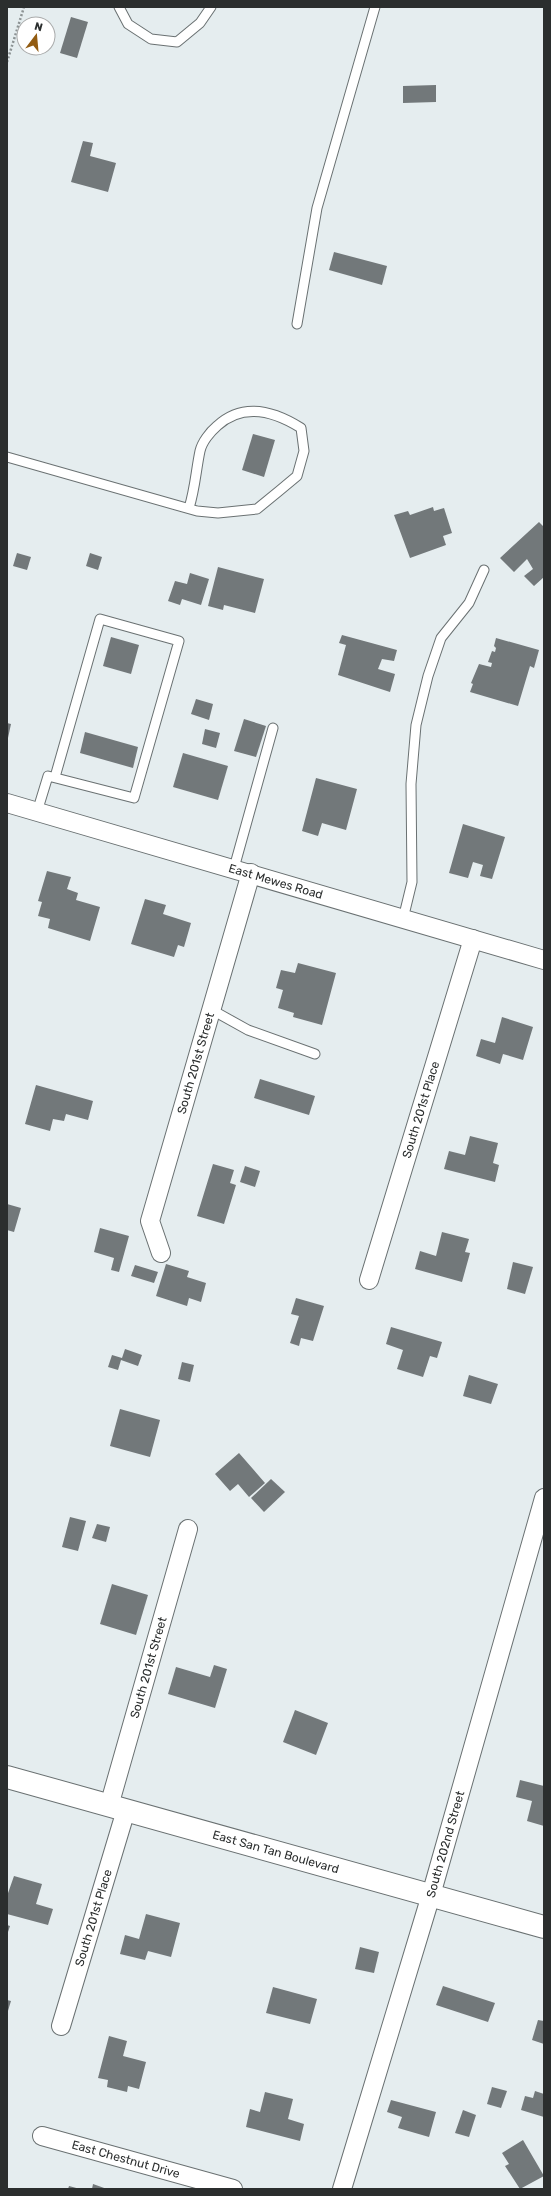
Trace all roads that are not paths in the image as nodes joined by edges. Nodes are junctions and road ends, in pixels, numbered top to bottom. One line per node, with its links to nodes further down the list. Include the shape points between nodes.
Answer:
1 (119, 7): 2 (lane, via 128,24 150,38 177,42 200,23)
2 (211, 7)
3 (375, 7): 4 (lane, via 317,208)
4 (297, 324)
5 (7, 457): 6 (lane)
6 (189, 508): 6 (lane, via 218,513 257,509 298,476 304,451 301,428 284,418 255,411 228,416 211,431 200,450 195,490)
7 (484, 570): 14 (lane, via 469,603 441,638 418,718 411,784 412,882)
8 (273, 728): 12 (lane)
9 (55, 777): 9 (lane, via 134,798 179,641 100,619); 11 (lane, via 48,776)
10 (7, 803): 11 (street, East Mewes Road)
11 (37, 812): 12 (street, East Mewes Road)
12 (234, 868): 13 (street, East Mewes Road)
13 (251, 873): 14 (street, East Mewes Road); 17 (street, South 201st Street)
14 (403, 919): 15 (street, East Mewes Road)
15 (473, 940): 16 (street, East Mewes Road); 20 (street, South 201st Place)
16 (544, 960)
17 (212, 1010): 18 (lane, via 248,1030); 19 (street, South 201st Street, via 150,1221)
18 (316, 1054)
19 (161, 1252)
20 (369, 1280)
21 (544, 1498): 25 (street, South 202nd Street)
22 (188, 1529): 24 (street, South 201st Street)
23 (7, 1777): 24 (street, East San Tan Boulevard)
24 (117, 1808): 25 (street, East San Tan Boulevard); 27 (street, South 201st Place)
25 (431, 1895): 26 (street, East San Tan Boulevard); 30 (street, South 202nd Street)
26 (544, 1927)
27 (61, 2026)
28 (42, 2136): 29 (street, East Chestnut Drive)
29 (234, 2189)
30 (342, 2189)

